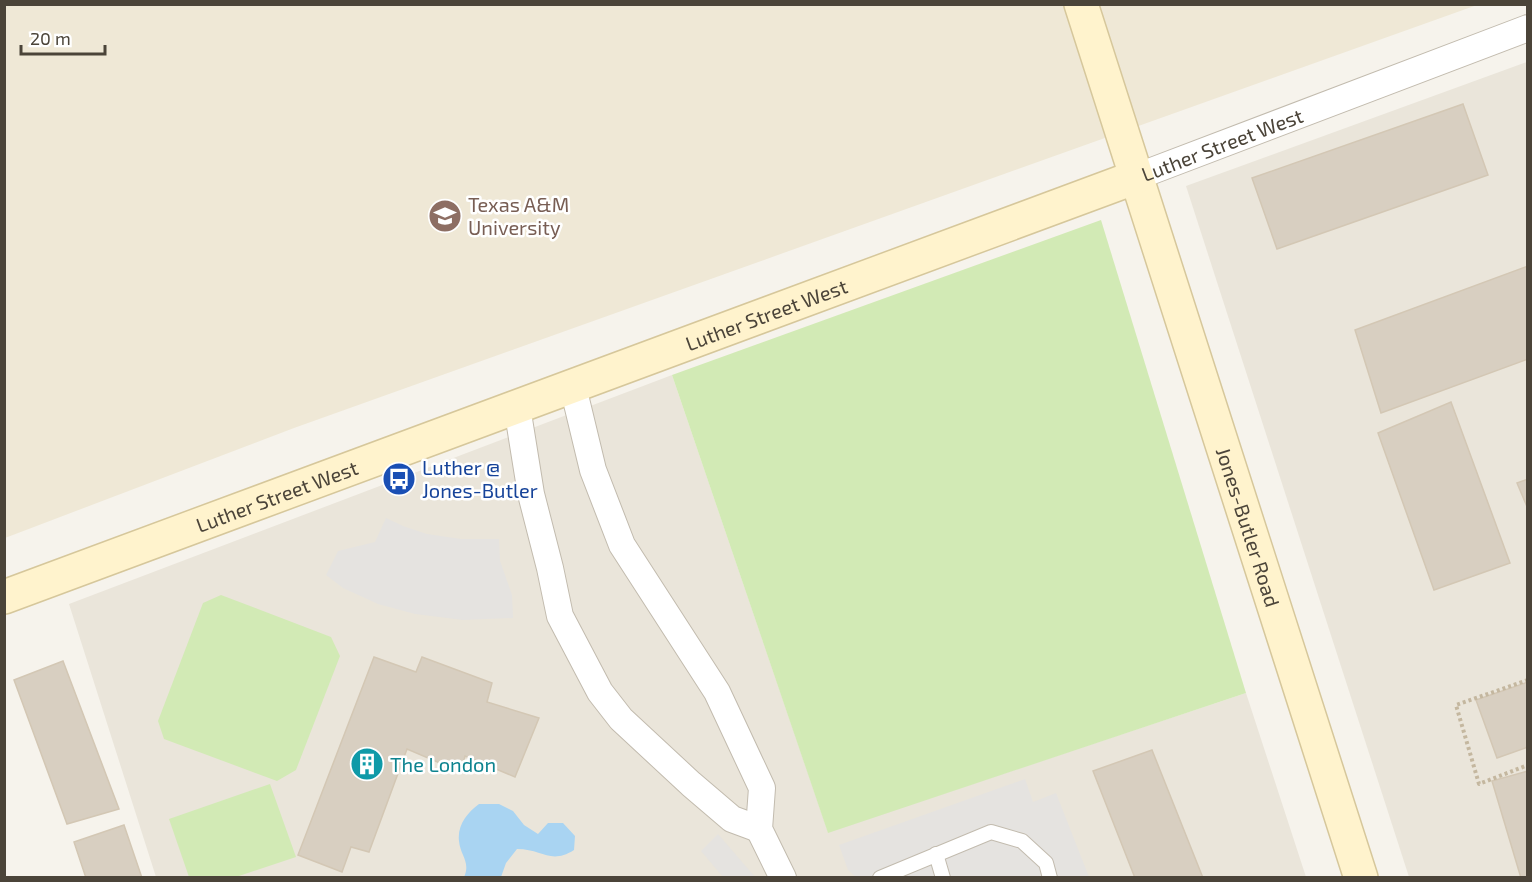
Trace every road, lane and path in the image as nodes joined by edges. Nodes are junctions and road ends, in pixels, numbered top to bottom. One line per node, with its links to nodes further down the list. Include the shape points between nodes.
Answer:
1 (1081, 4): 3 (street, Jones-Butler Road)
2 (1527, 28): 3 (street, Luther Street West)
3 (1136, 177): 4 (street, Luther Street West); 15 (street, Jones-Butler Road)
4 (573, 387): 5 (street, Luther Street West); 9 (street, via 593,470 622,544 717,692 762,788)
5 (517, 407): 6 (street, Luther Street West); 9 (street, via 531,494 560,616 600,692 621,719 699,791 732,819)
6 (4, 597)
7 (1527, 680): 8 (path, via 1456,705 1479,784)
8 (1527, 765)
9 (759, 829): 11 (street)
10 (936, 854): 12 (lane); 13 (lane); 14 (lane, via 991,832 1022,841 1046,863)
11 (783, 878)
12 (880, 878)
13 (943, 878)
14 (1050, 878)
15 (1361, 878)

